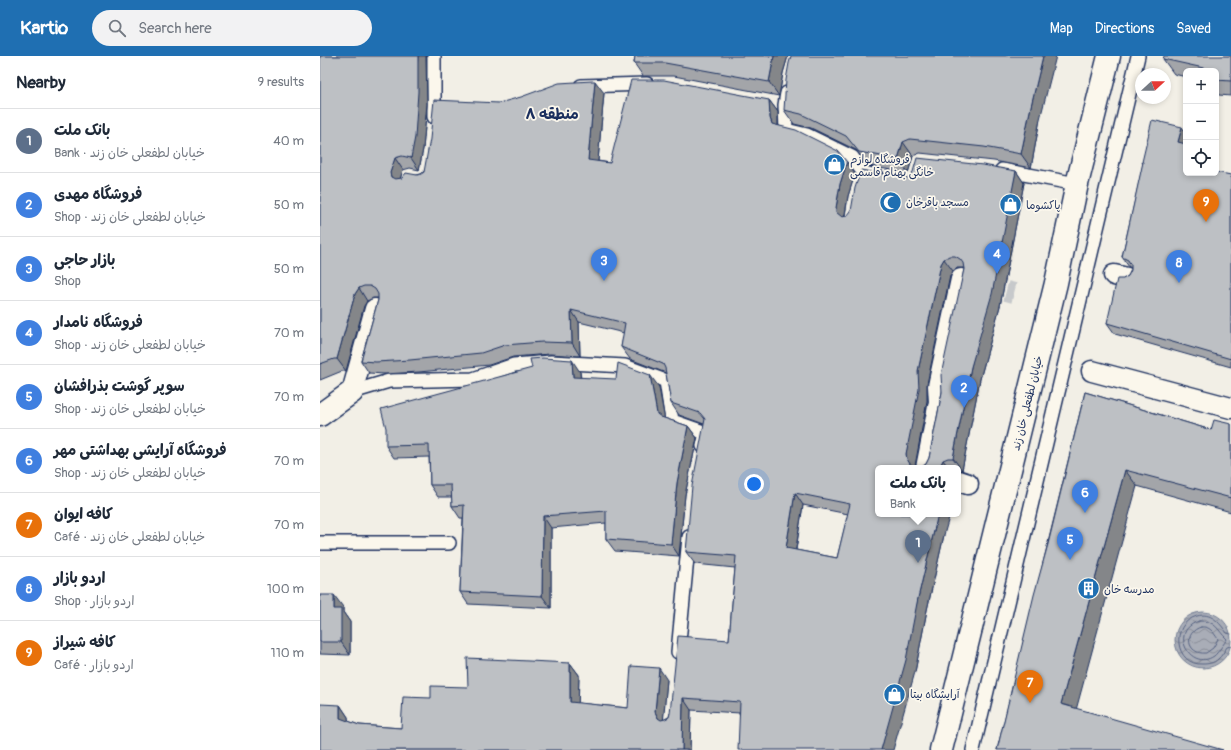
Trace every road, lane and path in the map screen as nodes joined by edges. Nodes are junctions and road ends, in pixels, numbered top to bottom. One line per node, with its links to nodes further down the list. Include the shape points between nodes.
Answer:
1 (434, 56): 9 (lane, via 439,105)
2 (1109, 56): 12 (street, خیابان لطفعلی خان زند)
3 (1138, 56): 26 (lane)
4 (789, 83): 8 (lane)
5 (658, 84): 6 (lane)
6 (566, 87)
7 (770, 102): 8 (lane)
8 (785, 105): 11 (lane, via 786,130 807,135 852,157 862,179)
9 (433, 127)
10 (993, 169): 12 (lane)
11 (892, 178)
12 (1077, 184): 25 (street, خیابان لطفعلی خان زند, via 1056,284)
13 (961, 279): 20 (street, via 938,386 939,402)
14 (375, 309): 16 (street)
15 (1092, 371): 17 (street)
16 (352, 392): 18 (street); 19 (lane, via 389,381 473,379 514,365 551,362 625,366 666,381 672,421 706,433)
17 (1231, 408)
18 (320, 415)
19 (700, 461)
20 (927, 465)
21 (690, 528): 24 (lane)
22 (320, 543): 23 (lane)
23 (449, 543)
24 (677, 661)
25 (941, 750)
26 (973, 750)

